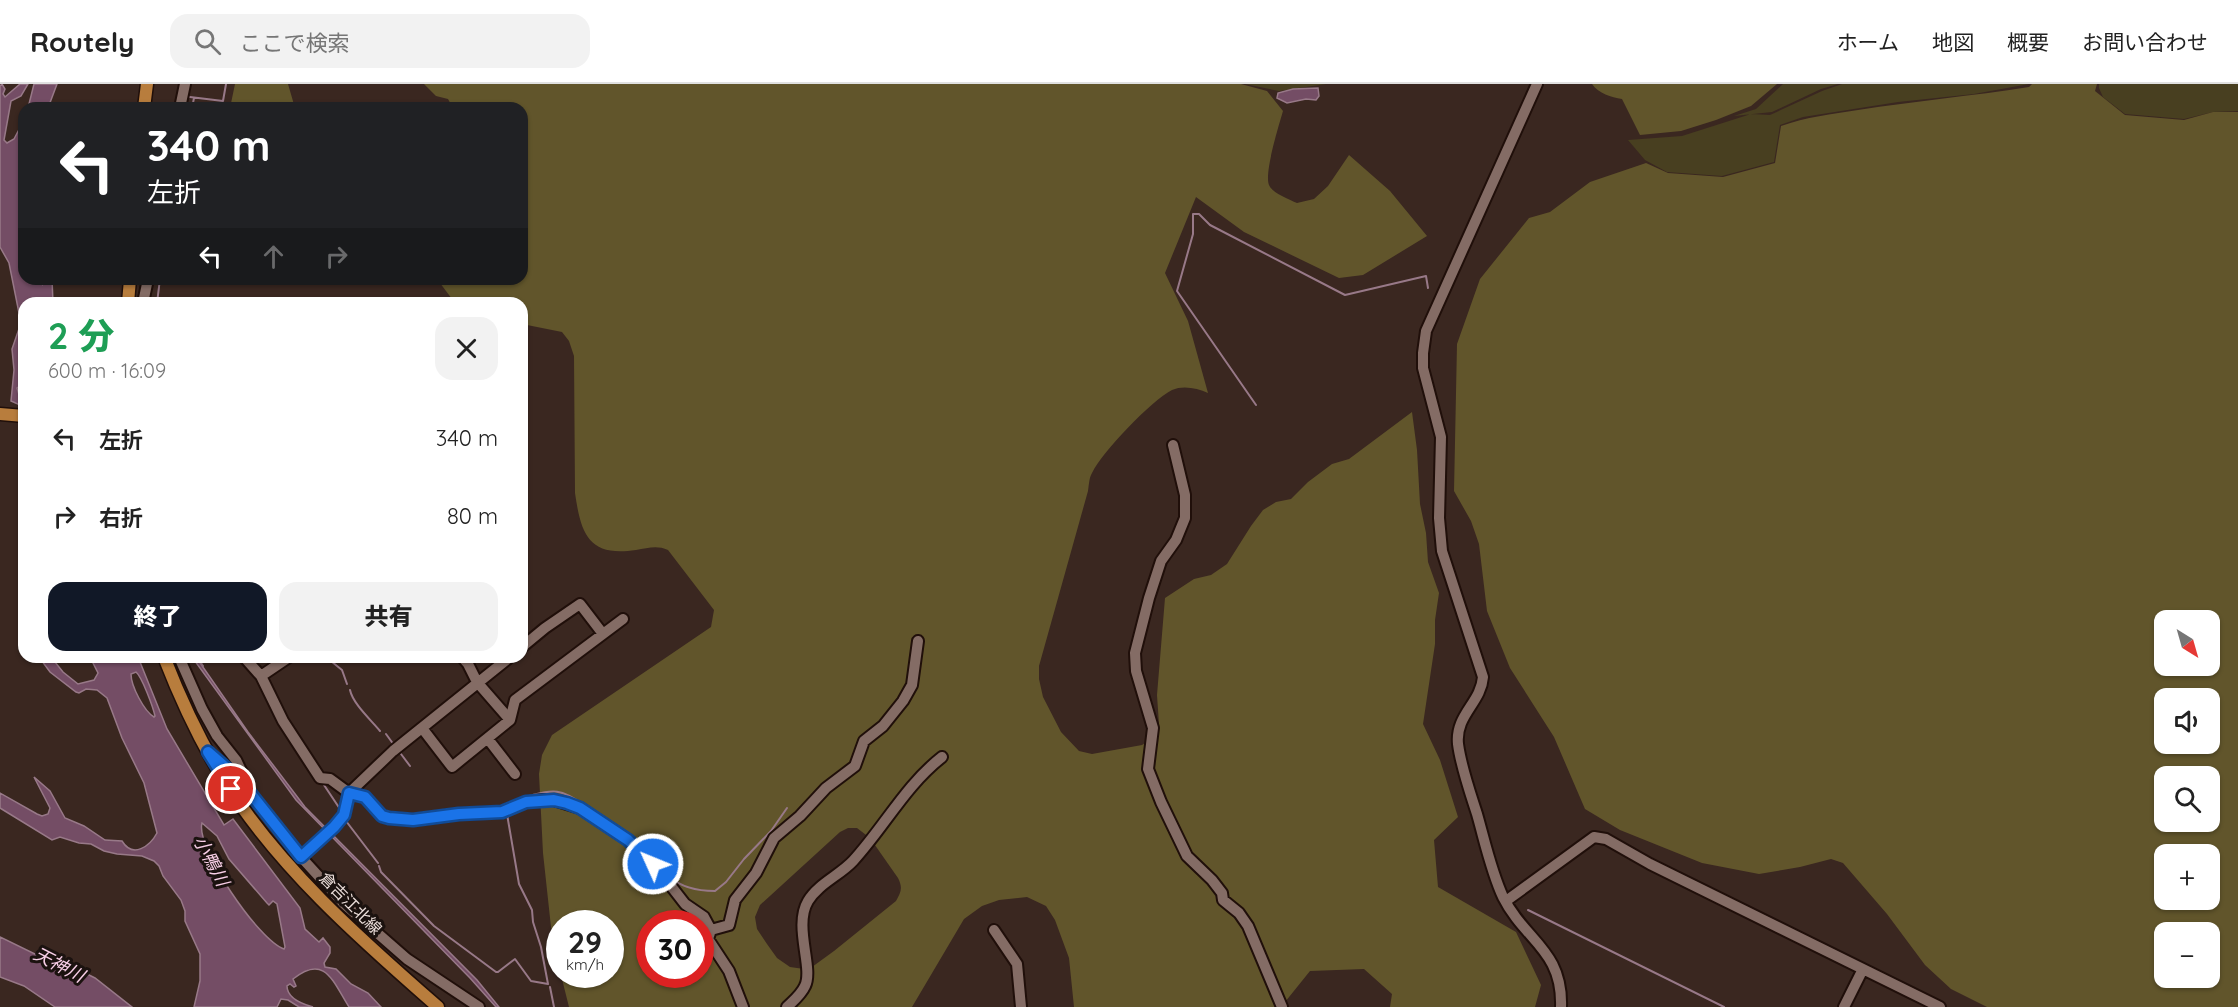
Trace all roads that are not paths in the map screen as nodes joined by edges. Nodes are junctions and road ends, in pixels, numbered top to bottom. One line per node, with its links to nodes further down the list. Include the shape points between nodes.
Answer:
1 (147, 84): 4 (main road)
2 (185, 84): 5 (street)
3 (1537, 84): 30 (street, via 1426,331 1422,353 1441,437 1442,551 1483,677 1482,689 1463,717 1458,744 1493,872)
4 (145, 102)
5 (181, 102)
6 (0, 414): 7 (main road)
7 (18, 416)
8 (1173, 445): 41 (street, via 1185,495 1185,518 1161,561 1135,653 1136,671 1153,728 1148,769 1187,856 1212,880 1223,900 1248,926)
9 (623, 619): 10 (street)
10 (603, 634): 11 (street, via 580,604); 21 (street, via 515,700)
11 (528, 641)
12 (918, 641): 32 (street, via 912,685 903,701 883,726 864,741 855,766 825,788 774,838 756,873 735,900 729,925)
13 (167, 663): 24 (main road, 倉吉江北線)
14 (182, 663): 28 (street, via 202,709 236,760)
15 (249, 663): 19 (street)
16 (280, 663): 19 (street)
17 (467, 663): 20 (street)
18 (502, 663): 20 (street)
19 (261, 676): 27 (street, via 283,721 320,778 330,779)
20 (477, 682): 21 (street); 22 (street)
21 (510, 720): 23 (street)
22 (422, 728): 23 (street, via 452,767); 27 (street)
23 (488, 739): 26 (street)
24 (208, 752): 28 (street); 36 (main road, 倉吉江北線, via 239,802 291,866)
25 (942, 757): 39 (street, via 912,784 854,860 808,901 801,935 806,984)
26 (515, 774)
27 (349, 793): 29 (street, via 344,815); 31 (street, via 365,797 382,816 413,820 502,812 543,800 580,808 650,859)
28 (251, 794): 29 (street)
29 (301, 857): 37 (street, via 343,903 406,959)
30 (1506, 900): 35 (street, via 1594,837 1606,839); 42 (street, via 1554,965 1560,980)
31 (694, 910)
32 (714, 929)
33 (994, 930): 40 (street, via 1017,964)
34 (714, 948): 38 (street, via 729,970)
35 (1863, 969): 43 (street); 44 (street)
36 (438, 1007)
37 (479, 1007)
38 (743, 1007)
39 (787, 1007)
40 (1021, 1007)
41 (1282, 1007)
42 (1561, 1007)
43 (1844, 1007)
44 (1940, 1007)

